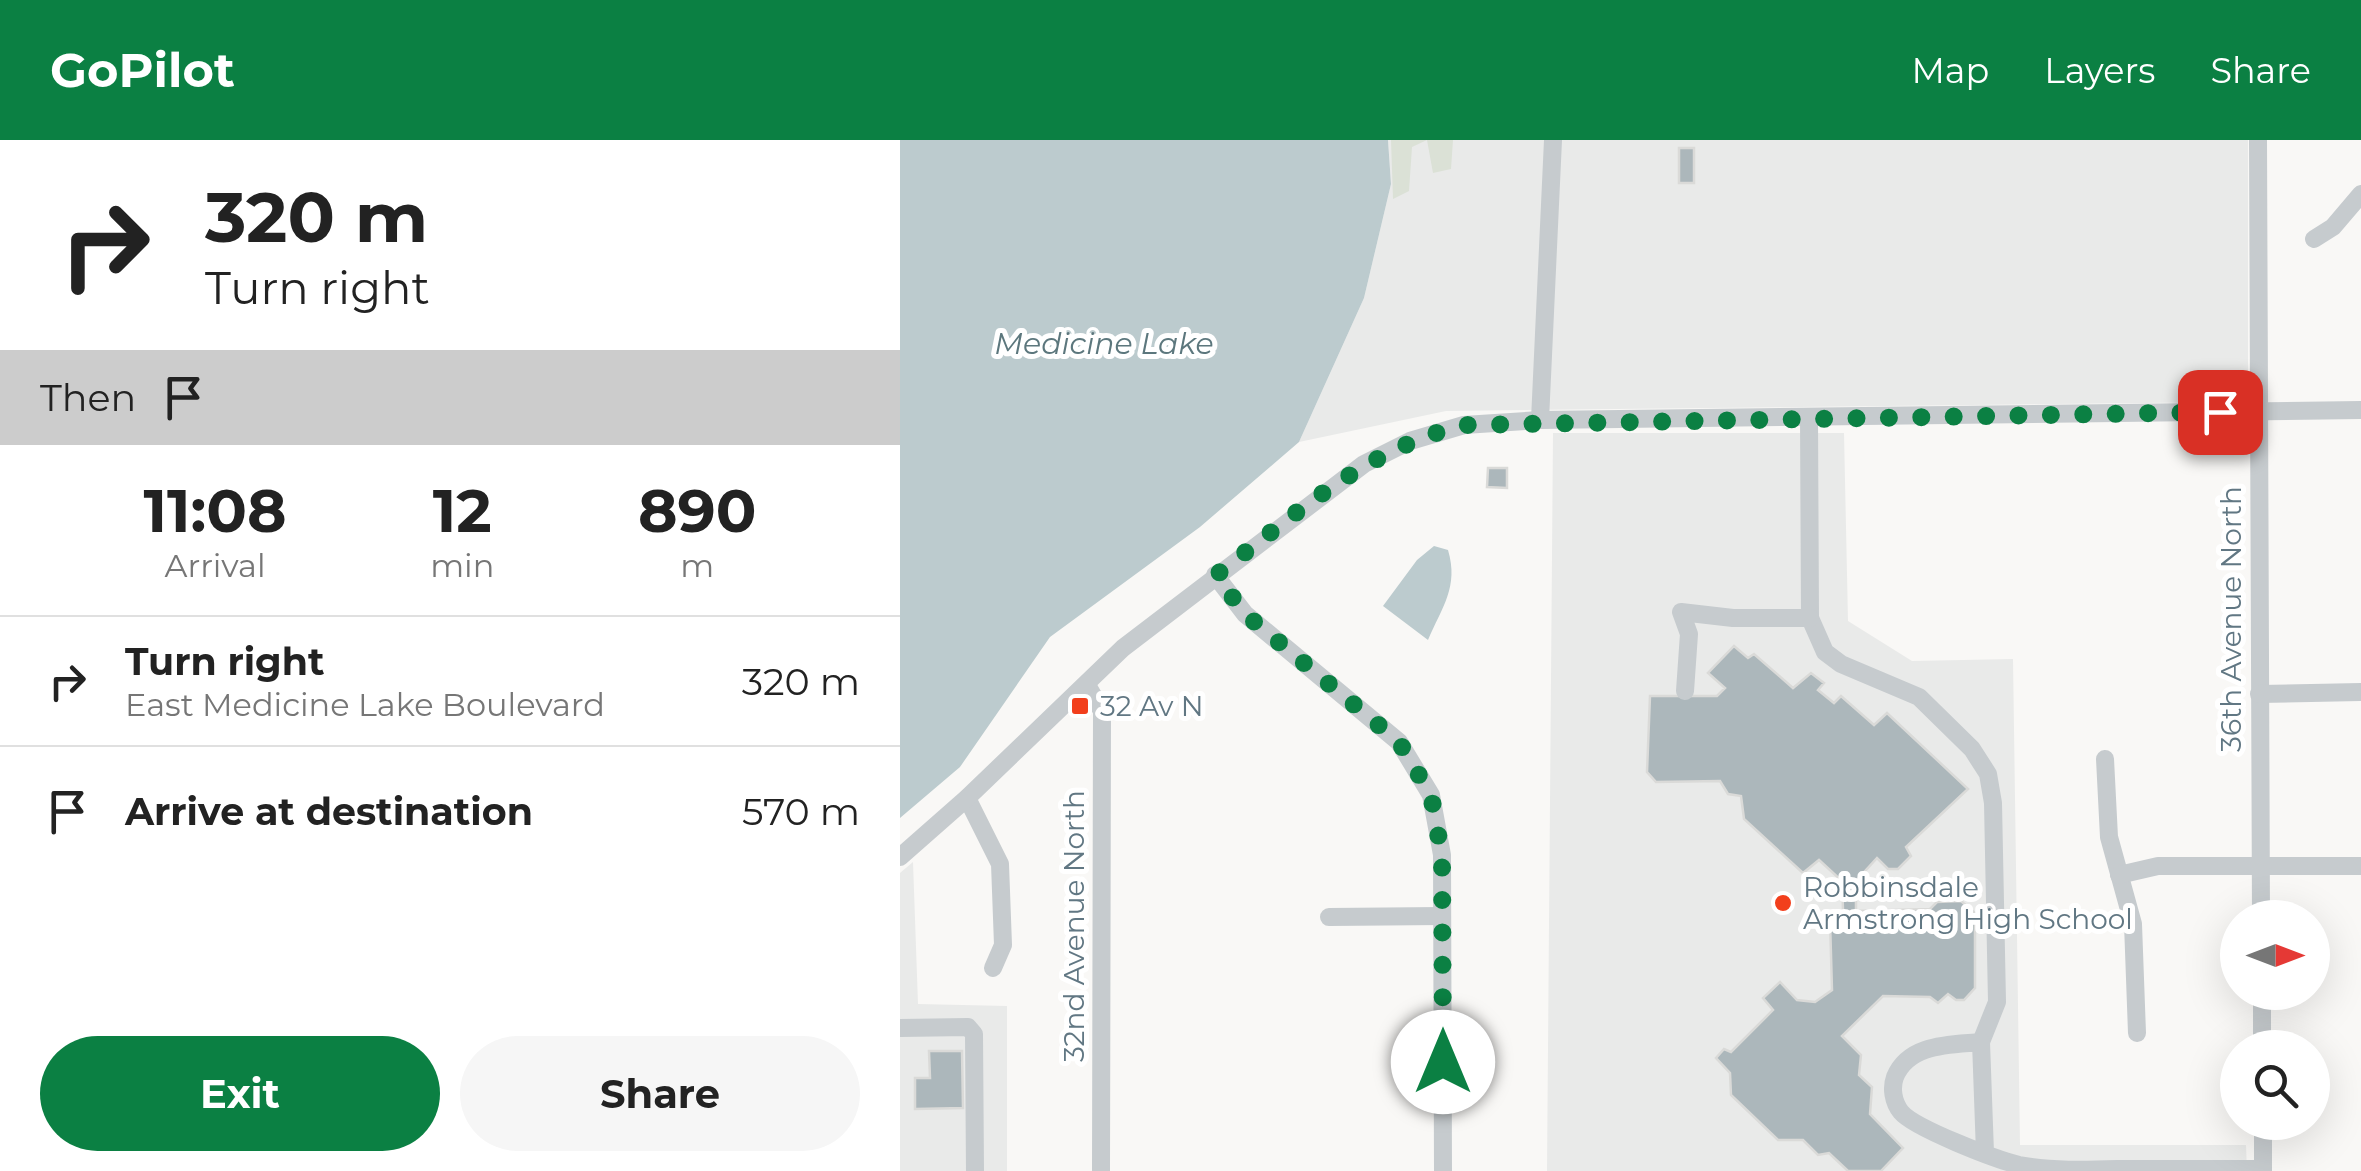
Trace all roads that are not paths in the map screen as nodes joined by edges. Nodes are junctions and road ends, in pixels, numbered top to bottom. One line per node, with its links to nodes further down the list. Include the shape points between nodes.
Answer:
1 (1553, 140): 8 (street)
2 (2258, 140): 6 (street, 36th Avenue North)
3 (2361, 194): 4 (street)
4 (2314, 239)
5 (2361, 410): 6 (street)
6 (2257, 412): 7 (street); 14 (street, 36th Avenue North)
7 (1809, 417): 8 (street); 10 (street)
8 (1540, 420): 9 (street, via 1464,425 1386,451)
9 (1216, 575): 11 (street); 23 (street, via 1245,614 1376,720 1417,768 1439,824)
10 (1810, 618): 12 (street, via 1681,612 1688,634); 27 (street, via 1825,652 1919,697 1988,774 1997,1002)
11 (1086, 685): 16 (street); 35 (street, 32nd Avenue North, via 1102,712)
12 (1685, 691)
13 (2361, 692): 14 (street)
14 (2259, 694): 18 (street, 36th Avenue North)
15 (2105, 760): 20 (street, via 2105,810)
16 (967, 798): 17 (street); 24 (street, via 1000,864 1003,945)
17 (900, 857)
18 (2261, 866): 19 (street); 20 (street, via 2158,866); 21 (street, 36th Avenue North)
19 (2361, 866)
20 (2119, 875): 26 (street, via 2132,924)
21 (2262, 900)
22 (1329, 916): 23 (street)
23 (1442, 916): 36 (street)
24 (994, 968)
25 (900, 1028): 34 (street, via 968,1027 974,1034)
26 (2137, 1033)
27 (1982, 1042): 29 (street); 29 (street, via 1919,1051 1901,1064 1893,1082 1902,1114)
28 (2263, 1140): 33 (street)
29 (1985, 1153): 30 (street)
30 (2003, 1166): 31 (street)
31 (2041, 1169): 32 (street)
32 (2076, 1170): 33 (street)
33 (2263, 1170)
34 (976, 1171)
35 (1101, 1171)
36 (1444, 1171)

